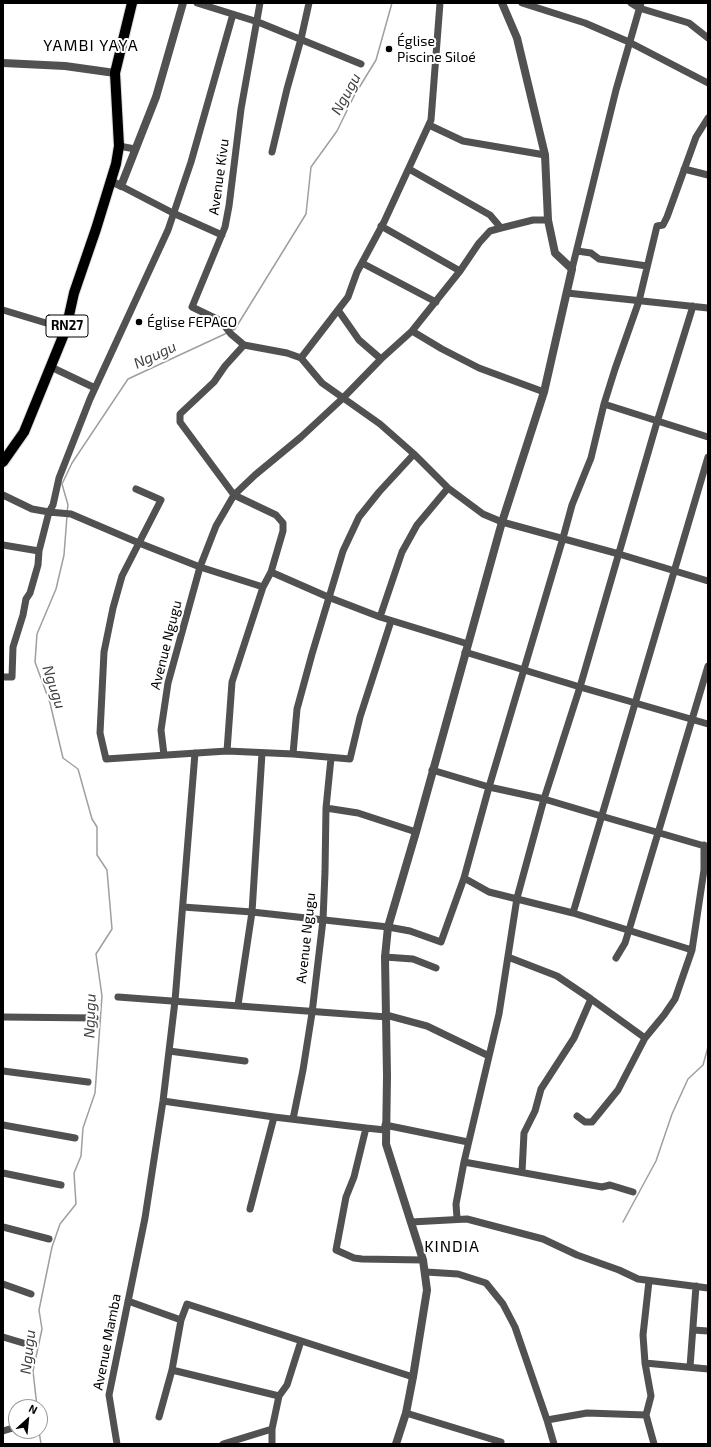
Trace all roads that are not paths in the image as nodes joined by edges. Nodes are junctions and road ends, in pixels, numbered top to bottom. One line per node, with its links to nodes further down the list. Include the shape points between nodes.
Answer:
1 (132, 3): 18 (main road, RN27)
2 (183, 3): 23 (street, via 156,97)
3 (197, 3): 11 (street)
4 (260, 3): 12 (street, Avenue Kivu)
5 (309, 3): 14 (street)
6 (440, 3): 21 (street)
7 (502, 3): 25 (street, via 517,38)
8 (522, 3): 15 (street, via 585,23)
9 (631, 3): 10 (street)
10 (640, 5): 13 (street, via 689,23); 15 (street)
11 (233, 14): 12 (street); 31 (street, via 191,162)
12 (258, 22): 14 (street); 35 (street, Avenue Kivu, via 245,81 229,206)
13 (708, 38)
14 (301, 39): 17 (street); 24 (street)
15 (629, 42): 19 (street); 36 (street)
16 (3, 63): 18 (street, via 65,66)
17 (361, 64)
18 (115, 74): 22 (main road, RN27)
19 (708, 83)
20 (708, 118): 27 (street, via 696,136)
21 (429, 125): 25 (street, via 463,141); 26 (street)
22 (119, 146): 23 (street); 29 (main road, RN27)
23 (135, 149): 30 (street)
24 (272, 152)
25 (545, 155): 32 (street)
26 (409, 169): 33 (street); 34 (street, via 490,215)
27 (684, 169): 28 (street); 38 (street, via 667,217 663,225 657,226)
28 (708, 175)
29 (111, 181): 30 (street); 48 (main road, RN27, via 74,293)
30 (121, 186): 31 (street)
31 (173, 213): 35 (street); 54 (street, via 168,230)
32 (548, 220): 34 (street, via 533,220); 39 (street, via 555,253)
33 (382, 226): 37 (street); 40 (street)
34 (501, 228): 40 (street, via 490,231)
35 (222, 235): 50 (street, Avenue Kivu, via 192,307 221,321)
36 (577, 251): 38 (street, via 591,253 599,259); 39 (street)
37 (362, 263): 43 (street); 47 (street, via 348,297)
38 (647, 266): 42 (street)
39 (572, 269): 41 (street)
40 (460, 271): 43 (street)
41 (567, 293): 42 (street); 55 (street)
42 (639, 301): 44 (street); 57 (street)
43 (436, 302): 49 (street)
44 (693, 306): 45 (street); 58 (street)
45 (708, 308)
46 (3, 310): 48 (street)
47 (338, 310): 51 (street); 52 (street, via 359,340)
48 (66, 330): 53 (main road, RN27)
49 (412, 331): 52 (street); 55 (street, via 442,350 479,368)
50 (244, 345): 51 (street); 65 (street, via 214,382 180,414 180,422)
51 (301, 358): 56 (street, via 322,383)
52 (381, 359): 56 (street)
53 (51, 367): 54 (street); 62 (main road, RN27, via 24,432)
54 (95, 388): 67 (street, via 59,478)
55 (544, 392): 68 (street)
56 (343, 398): 60 (street, via 380,424); 65 (street, Avenue Ngugu)
57 (604, 404): 58 (street); 69 (street, via 591,458 572,505)
58 (657, 422): 59 (street); 73 (street)
59 (708, 437)
60 (414, 454): 63 (street); 79 (street, via 359,517 343,551)
61 (708, 457): 75 (street)
62 (3, 462)
63 (448, 488): 68 (street, via 483,514); 80 (street, via 417,525 402,552)
64 (136, 489): 70 (street, via 161,500)
65 (234, 495): 74 (street, Avenue Ngugu, via 216,526); 76 (street, via 276,515 283,522 283,531)
66 (3, 496): 67 (street, via 32,509)
67 (49, 512): 70 (street, via 71,514); 72 (street)
68 (502, 522): 69 (street); 82 (street)
69 (563, 538): 73 (street); 84 (street)
70 (139, 543): 74 (street); 94 (street, via 122,576 105,645 100,733 106,759)
71 (3, 545): 72 (street)
72 (39, 551): 85 (street, via 38,565 13,647 12,677)
73 (619, 554): 75 (street); 86 (street)
74 (200, 567): 78 (street); 94 (street, Avenue Ngugu, via 168,683 161,730)
75 (675, 571): 77 (street); 87 (street)
76 (271, 572): 78 (street); 79 (street)
77 (708, 581)
78 (264, 588): 90 (street, via 232,682)
79 (328, 597): 80 (street); 93 (street, via 297,710)
80 (380, 617): 81 (street)
81 (391, 621): 82 (street); 95 (street, via 360,717 350,759)
82 (466, 648): 84 (street); 96 (street)
83 (708, 666): 88 (street)
84 (523, 670): 86 (street); 97 (street)
85 (3, 677)
86 (580, 688): 87 (street); 98 (street)
87 (635, 703): 88 (street); 100 (street)
88 (693, 719): 89 (street); 102 (street)
89 (708, 724)
90 (227, 751): 91 (street); 92 (street)
91 (195, 753): 94 (street); 106 (street, Avenue Mamba)
92 (262, 753): 93 (street); 107 (street)
93 (293, 754): 95 (street)
94 (164, 755)
95 (331, 758): 99 (street, Avenue Ngugu)
96 (432, 770): 97 (street); 101 (street)
97 (489, 787): 98 (street); 104 (street)
98 (544, 799): 100 (street); 105 (street)
99 (326, 808): 101 (street, via 358,813); 109 (street, Avenue Ngugu)
100 (601, 816): 102 (street); 108 (street)
101 (416, 832): 110 (street)
102 (658, 832): 103 (street); 111 (street)
103 (706, 846): 112 (street)
104 (464, 878): 105 (street, via 489,892); 110 (street, via 441,942 410,931)
105 (517, 898): 108 (street); 114 (street)
106 (183, 907): 107 (street); 119 (street, Avenue Mamba)
107 (252, 912): 109 (street); 120 (street)
108 (573, 913): 111 (street)
109 (323, 920): 110 (street); 121 (street, Avenue Ngugu)
110 (388, 927): 113 (street)
111 (629, 930): 112 (street); 115 (street)
112 (692, 950): 125 (street, via 675,999)
113 (385, 957): 116 (street, via 413,960); 122 (street)
114 (508, 957): 118 (street, via 557,976); 127 (street)
115 (616, 958)
116 (436, 968)
117 (118, 997): 119 (street)
118 (591, 999): 125 (street); 141 (street, via 574,1038 541,1089 535,1111 524,1133)
119 (176, 1001): 120 (street); 126 (street, Avenue Mamba)
120 (238, 1005): 121 (street)
121 (312, 1013): 122 (street); 134 (street, Avenue Ngugu)
122 (386, 1016): 127 (street, via 427,1026); 137 (street)
123 (3, 1017): 124 (street)
124 (95, 1018)
125 (645, 1038): 132 (street, via 618,1090 592,1122 585,1122)
126 (169, 1051): 128 (street); 131 (street, Avenue Mamba)
127 (488, 1056): 139 (street)
128 (245, 1061)
129 (3, 1071): 130 (street)
130 (88, 1082)
131 (163, 1101): 133 (street); 157 (street, Avenue Mamba, via 145,1218)
132 (577, 1116)
133 (274, 1117): 134 (street); 145 (street)
134 (293, 1119): 136 (street)
135 (3, 1125): 138 (street)
136 (366, 1128): 137 (street); 150 (street, via 354,1177 346,1197 336,1250 362,1259)
137 (385, 1128): 139 (street); 147 (street, via 386,1144)
138 (75, 1138)
139 (468, 1142): 140 (street)
140 (464, 1162): 141 (street); 146 (street, via 456,1204)
141 (522, 1172): 144 (street, via 602,1187 610,1185)
142 (3, 1173): 143 (street)
143 (61, 1185)
144 (633, 1192)
145 (250, 1209)
146 (457, 1218): 147 (street); 152 (street, via 467,1218 543,1239 638,1280)
147 (411, 1222): 150 (street)
148 (3, 1227): 149 (street)
149 (49, 1239)
150 (424, 1260): 151 (street)
151 (426, 1272): 168 (street, via 427,1290); 173 (street, via 458,1274 486,1283 503,1304 515,1327)
152 (649, 1281): 154 (street); 164 (street, via 644,1335)
153 (3, 1284): 156 (street)
154 (696, 1286): 155 (street); 159 (street)
155 (708, 1288)
156 (31, 1294)
157 (128, 1301): 158 (street); 176 (street, Avenue Mamba, via 109,1396)
158 (181, 1320): 162 (street, via 187,1304); 167 (street)
159 (693, 1330): 160 (street); 165 (street)
160 (708, 1331)
161 (3, 1336): 163 (street)
162 (301, 1341): 168 (street); 169 (street, via 287,1385)
163 (23, 1343)
164 (645, 1363): 165 (street); 171 (street, via 651,1396)
165 (690, 1367): 166 (street)
166 (708, 1369)
167 (172, 1370): 169 (street); 172 (street)
168 (413, 1377): 170 (street)
169 (279, 1396): 174 (street)
170 (406, 1413): 175 (street); 179 (street)
171 (646, 1415): 173 (street, via 587,1413); 181 (street)
172 (159, 1417)
173 (547, 1420): 180 (street)
174 (272, 1429): 177 (street); 178 (street)
175 (501, 1442)
176 (117, 1444)
177 (223, 1444)
178 (272, 1444)
179 (396, 1444)
180 (554, 1444)
181 (654, 1444)

